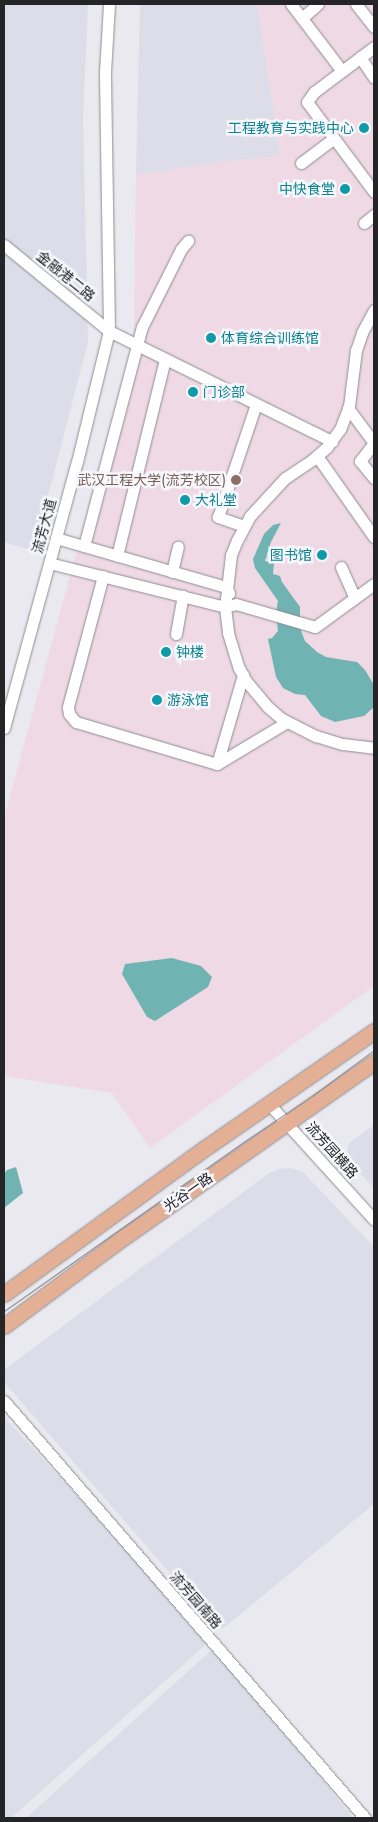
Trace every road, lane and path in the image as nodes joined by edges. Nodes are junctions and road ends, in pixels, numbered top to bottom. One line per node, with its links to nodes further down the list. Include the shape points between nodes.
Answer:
1 (109, 4): 19 (street, 流芳大道, via 105,72)
2 (291, 4): 5 (street)
3 (318, 4): 5 (street)
4 (356, 4): 6 (street)
5 (302, 18): 9 (street)
6 (374, 27)
7 (374, 47): 8 (street)
8 (360, 58): 9 (street); 10 (street)
9 (342, 71): 11 (street, via 310,96 307,102)
10 (374, 78)
11 (333, 139): 12 (street); 13 (street)
12 (301, 163)
13 (374, 192)
14 (374, 215): 15 (street)
15 (364, 223)
16 (188, 241): 20 (street, via 142,327)
17 (4, 245): 19 (street, 金融港二路)
18 (374, 310): 23 (street, via 356,350)
19 (109, 331): 20 (street, 金融港二路); 30 (street, 流芳大道)
20 (138, 345): 21 (street, 金融港二路); 31 (street)
21 (165, 359): 22 (street, 金融港二路); 33 (street)
22 (256, 404): 25 (street, 金融港二路); 28 (street, via 218,517)
23 (348, 408): 24 (street); 25 (street)
24 (372, 437): 27 (street, via 374,443 360,461)
25 (332, 441): 26 (street)
26 (317, 456): 28 (street, via 281,482); 29 (street)
27 (374, 478)
28 (244, 526): 39 (street, via 231,555)
29 (374, 537)
30 (56, 538): 31 (street); 34 (street, 流芳大道)
31 (84, 546): 33 (street)
32 (178, 547): 36 (street)
33 (117, 556): 36 (street)
34 (49, 563): 37 (street); 46 (street, 流芳大道)
35 (341, 567): 41 (street)
36 (172, 572): 39 (street)
37 (103, 576): 40 (street); 50 (street, via 68,707 69,714 76,722 158,741)
38 (374, 584): 41 (street)
39 (226, 587): 42 (street)
40 (183, 596): 42 (street); 43 (street)
41 (355, 598): 42 (street, via 315,627)
42 (231, 605): 44 (street, via 230,640)
43 (176, 634)
44 (242, 675): 47 (street, via 258,696); 50 (street)
45 (4, 680): 46 (street)
46 (16, 683): 48 (street, 流芳大道)
47 (287, 722): 49 (street, via 329,740); 50 (street)
48 (4, 728)
49 (374, 748)
50 (217, 764)
51 (374, 1031): 53 (main road, 光谷一路)
52 (374, 1062): 54 (main road, 光谷一路)
53 (269, 1104): 54 (street, 流芳园横路); 56 (main road, 光谷一路)
54 (287, 1124): 55 (street, 流芳园横路); 57 (main road, 光谷一路, via 117,1242)
55 (374, 1220)
56 (4, 1294)
57 (4, 1326)
58 (4, 1401): 59 (street, 流芳园南路)
59 (365, 1818)

